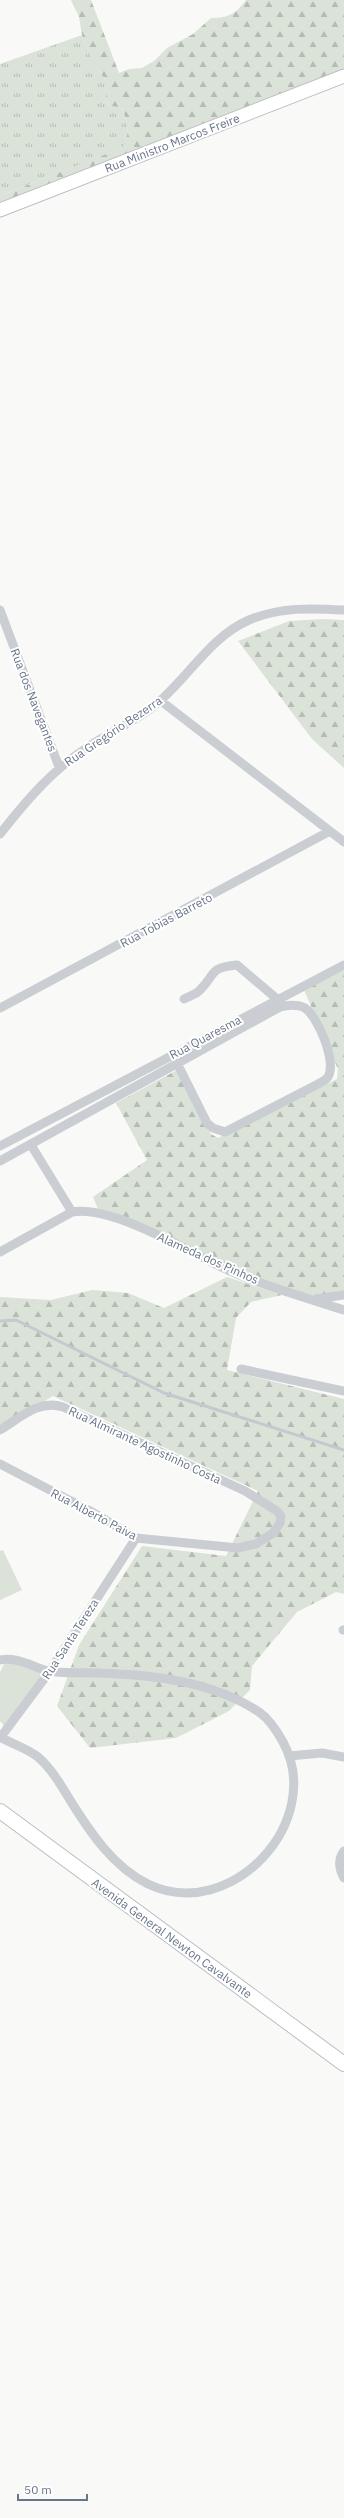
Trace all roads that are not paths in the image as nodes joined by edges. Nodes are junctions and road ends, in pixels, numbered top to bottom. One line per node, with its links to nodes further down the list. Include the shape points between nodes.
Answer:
1 (344, 76): 2 (main road, Rua Ministro Marcos Freire)
2 (0, 210)
3 (0, 610): 6 (street, Rua dos Navegantes)
4 (344, 610): 5 (street, Rua Gregório Bezerra, via 300,607 249,620 209,649)
5 (161, 701): 6 (street, Rua Gregório Bezerra, via 88,746); 7 (street)
6 (59, 768): 8 (street, Rua Gregório Bezerra, via 31,795)
7 (330, 831): 9 (street); 13 (street, Rua Tobias Barreto)
8 (0, 834)
9 (344, 842)
10 (344, 965): 12 (street, Rua Quaresma)
11 (184, 998): 12 (street, via 200,991 211,973 224,966 237,965)
12 (277, 999): 16 (street, Rua Quaresma)
13 (0, 1008)
14 (178, 1065): 14 (street, via 207,1123 225,1132 328,1078 330,1064 323,1036 312,1016 304,1008 287,1005); 15 (street)
15 (31, 1145): 17 (street); 18 (street)
16 (0, 1146)
17 (0, 1161)
18 (72, 1212): 19 (street, Alameda dos Pinhos); 21 (street, Alameda dos Pinhos, via 83,1210 109,1216 166,1239 232,1272)
19 (0, 1252)
20 (344, 1295): 21 (street)
21 (312, 1300): 22 (street, Alameda dos Pinhos)
22 (344, 1310)
23 (241, 1369): 24 (street)
24 (344, 1391)
25 (0, 1430): 27 (street, Rua Almirante Agostinho Costa, via 40,1405 53,1404 63,1407 245,1492 277,1511 281,1516)
26 (0, 1464): 28 (street, Rua Alberto Paiva)
27 (280, 1523): 28 (street, Rua Alberto Paiva, via 273,1533 256,1544 238,1548)
28 (136, 1538): 30 (street, Rua Santa Tereza)
29 (0, 1660): 30 (street, via 11,1659)
30 (50, 1671): 31 (street, Rua Santa Tereza); 32 (street, via 155,1676 201,1686 260,1712 279,1735)
31 (0, 1737): 32 (street, via 38,1757 55,1776 91,1833 124,1868 149,1884 173,1891 194,1893 226,1885 254,1866 288,1823 294,1795)
32 (289, 1756): 33 (street, via 322,1753)
33 (344, 1757)
34 (0, 1811): 37 (main road, Avenida General Newton Cavalvante)
35 (343, 1852): 36 (street, via 340,1870)
36 (344, 1878)
37 (344, 2064)

